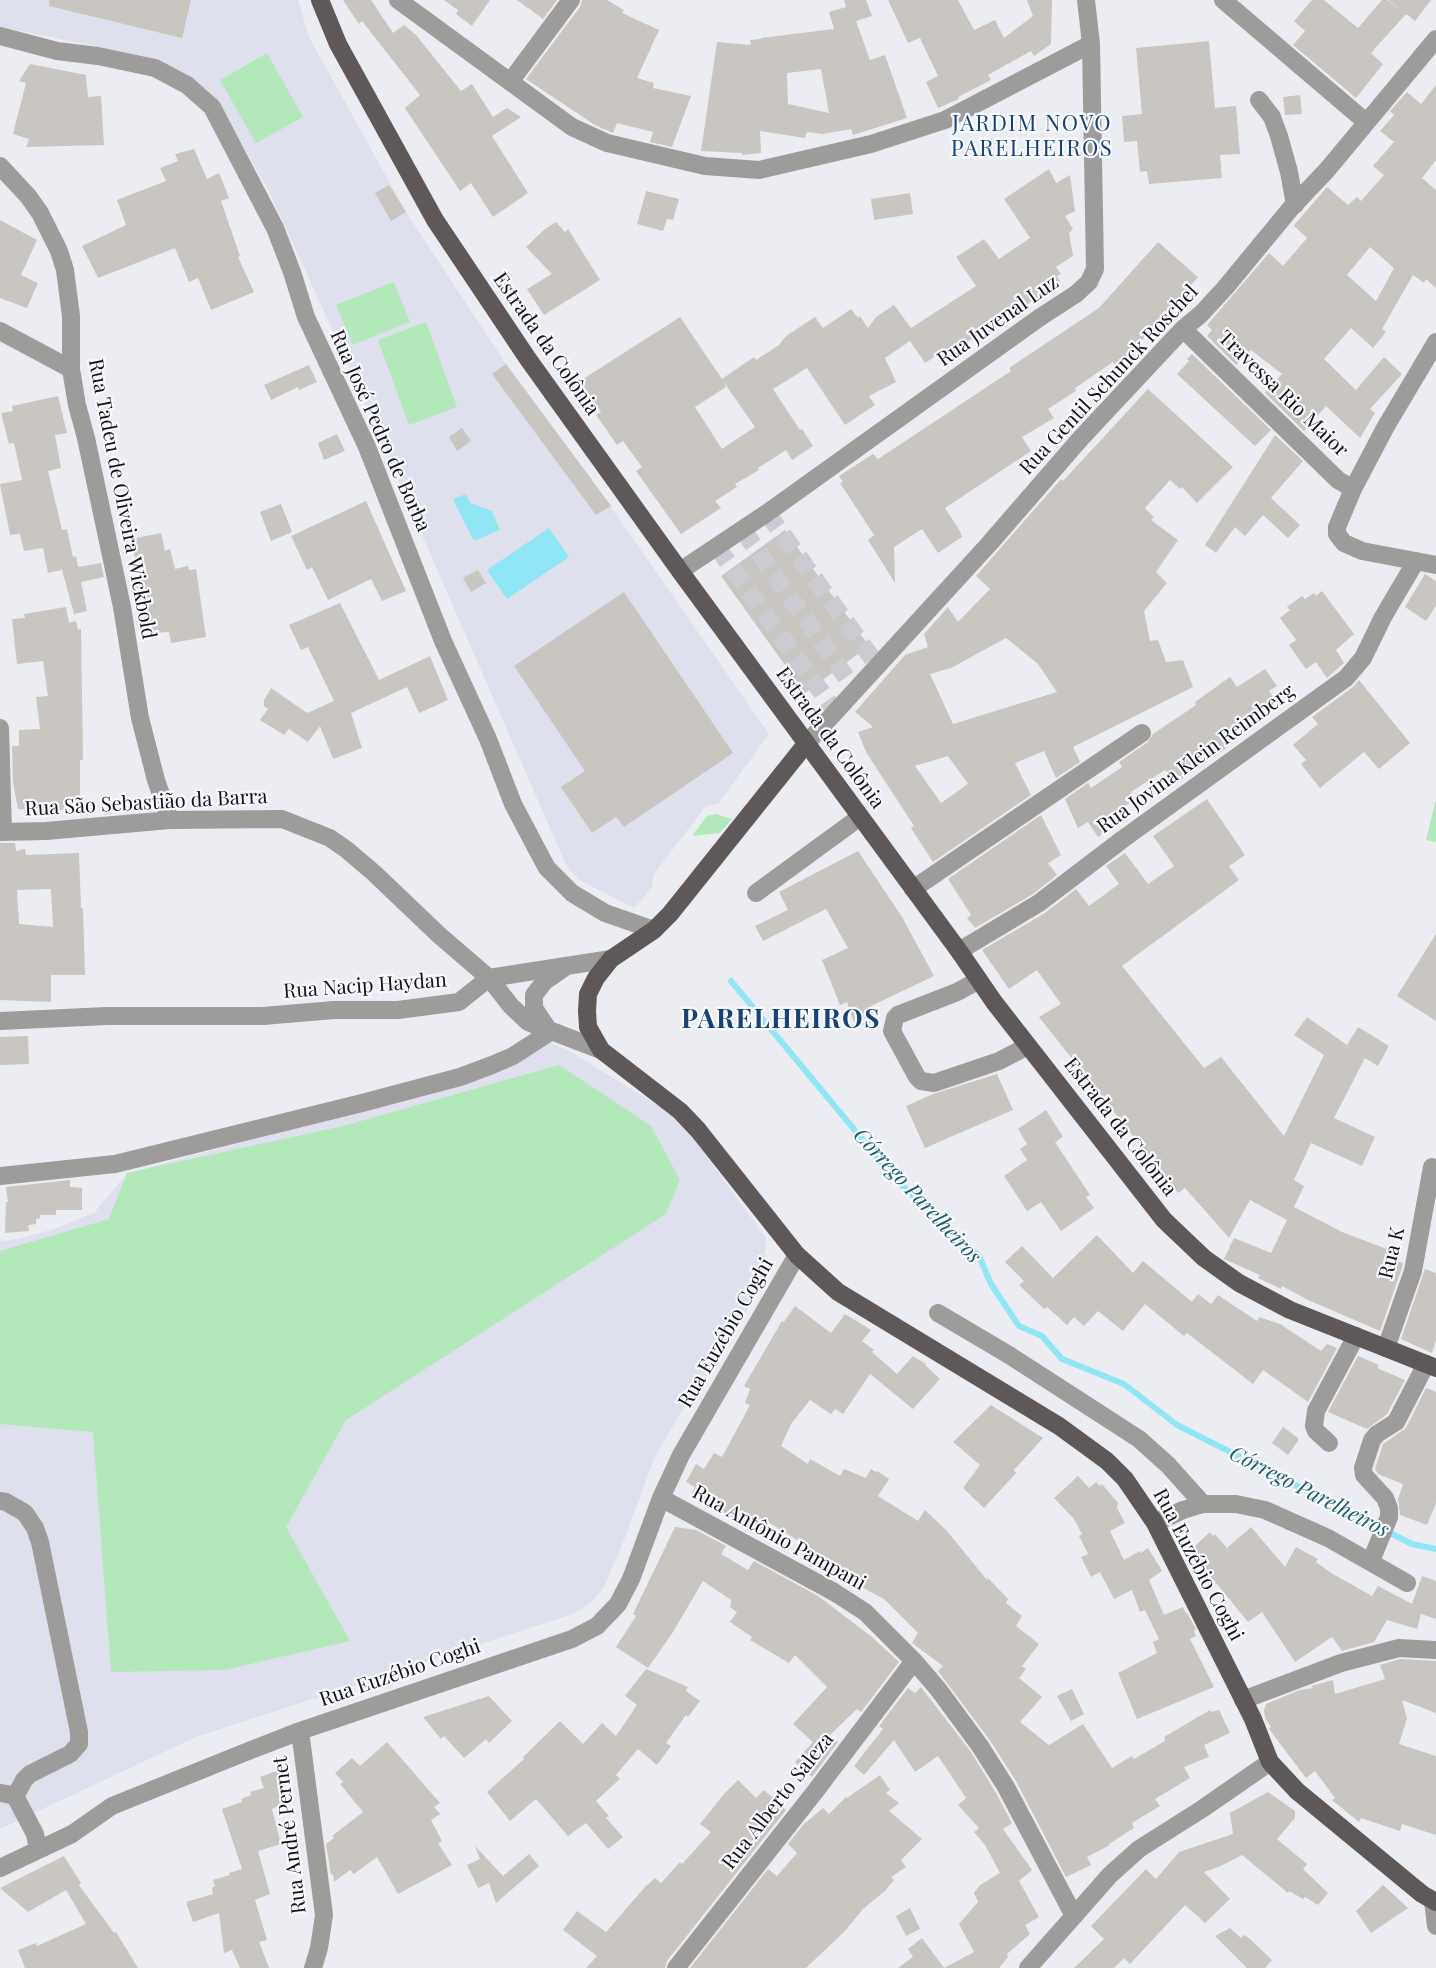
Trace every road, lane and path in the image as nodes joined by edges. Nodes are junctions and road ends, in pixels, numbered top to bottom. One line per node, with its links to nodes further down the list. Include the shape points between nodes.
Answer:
1 (320, 0): 21 (main road, Estrada da Colônia, via 338,44 435,220 528,359)
2 (398, 0): 9 (street)
3 (571, 0): 9 (street)
4 (1086, 0): 8 (street, Rua Juvenal Luz)
5 (1223, 0): 11 (street)
6 (0, 36): 30 (street, Rua José Pedro de Borba, via 57,51 155,68 187,85 212,107 275,228 306,317 367,447 443,641 513,804 541,857 572,893 605,913)
7 (1436, 39): 11 (street, Rua Gentil Schunck Roschel)
8 (1091, 44): 9 (street, via 945,120 871,144 759,170 705,166 607,143 572,127); 21 (street, Rua Juvenal Luz, via 1095,269 1089,282)
9 (510, 82)
10 (1259, 100): 13 (street, via 1272,117 1279,136)
11 (1366, 122): 13 (street, Rua Gentil Schunck Roschel)
12 (0, 166): 17 (street, Rua Tadeu de Oliveira Wickbold, via 40,213 59,251 71,316)
13 (1295, 205): 14 (street, Rua Gentil Schunck Roschel, via 1225,288)
14 (1183, 329): 18 (street, Travessa Rio Maior, via 1338,480); 24 (street, Rua Gentil Schunck Roschel)
15 (0, 331): 17 (street)
16 (1436, 342): 18 (street)
17 (71, 369): 26 (street, Rua Tadeu de Oliveira Wickbold, via 122,607 140,718)
18 (1353, 489): 19 (street, via 1337,527 1344,543 1362,551)
19 (1416, 561): 20 (street); 31 (street, Rua Jovina Klein Reimberg, via 1363,658 1346,678 1123,838 1040,903)
20 (1436, 565)
21 (680, 572): 24 (main road, Estrada da Colônia)
22 (0, 728): 27 (street)
23 (1142, 733): 28 (street)
24 (806, 744): 25 (main road, Estrada da Colônia); 30 (main road, via 688,894)
25 (860, 817): 28 (main road, Estrada da Colônia); 29 (street)
26 (170, 820): 27 (street, Rua São Sebastião da Barra); 34 (street, Rua São Sebastião da Barra, via 282,819 330,838)
27 (2, 832)
28 (913, 889): 31 (main road, Estrada da Colônia)
29 (756, 893)
30 (654, 930): 32 (main road)
31 (959, 951): 35 (main road, Estrada da Colônia)
32 (611, 959): 33 (street); 39 (main road, via 588,993 588,1027)
33 (564, 968): 34 (street); 37 (street, via 534,995 534,1008)
34 (489, 978): 36 (street, Rua Nacip Haydan, via 459,1002 398,1010); 37 (street, Rua São Sebastião da Barra, via 528,1022)
35 (979, 980): 38 (main road, Estrada da Colônia); 38 (street, via 895,1018 892,1031 917,1077 934,1083 999,1061)
36 (0, 1021)
37 (550, 1032): 39 (street, Rua São Sebastião da Barra); 41 (street, via 492,1065 362,1103 115,1164)
38 (1028, 1046): 44 (main road, Estrada da Colônia, via 1164,1220 1204,1258 1239,1283 1290,1310)
39 (601, 1050): 42 (main road, via 686,1117)
40 (1432, 1167): 45 (street, Rua K, via 1413,1271)
41 (0, 1176)
42 (798, 1255): 48 (street, Rua Euzébio Coghi, via 681,1455); 51 (main road, Rua Euzébio Coghi, via 838,1292 1049,1420 1107,1461 1125,1479)
43 (938, 1313): 50 (street, via 1139,1439)
44 (1356, 1336): 45 (main road, Estrada da Colônia); 47 (street, via 1316,1411 1316,1431)
45 (1386, 1348): 46 (main road, Estrada da Colônia)
46 (1431, 1366): 52 (street, via 1396,1422 1372,1440 1363,1468 1368,1481 1385,1498 1389,1517)
47 (1329, 1443)
48 (661, 1498): 55 (street, Rua Antônio Pampani, via 834,1592 865,1612); 57 (street, Rua Euzébio Coghi, via 618,1605 597,1626 572,1639)
49 (0, 1501): 59 (street, via 25,1513 40,1542 79,1732 76,1749 30,1774)
50 (1203, 1504): 51 (street); 52 (street, via 1236,1504 1266,1510)
51 (1155, 1524): 56 (main road, Rua Euzébio Coghi)
52 (1371, 1561): 53 (street)
53 (1407, 1583)
54 (1436, 1650): 56 (street, via 1399,1648 1341,1663)
55 (914, 1661): 63 (street, Rua Antônio Pampani, via 980,1746 1006,1787); 66 (street, Rua Alberto Saleza)
56 (1243, 1700): 58 (main road, Rua Euzébio Coghi)
57 (300, 1731): 60 (street, Rua Euzébio Coghi, via 112,1806 72,1834); 65 (street, Rua André Pernet, via 324,1915)
58 (1270, 1762): 62 (main road, Rua Euzébio Coghi, via 1297,1791); 63 (street, via 1139,1848)
59 (7, 1794): 60 (street, via 35,1834)
60 (38, 1849): 61 (street, Rua Euzébio Coghi)
61 (0, 1868)
62 (1435, 1902): 64 (street)
63 (1074, 1916): 67 (street)
64 (1436, 1926)
65 (313, 1968)
66 (676, 1968)
67 (1028, 1968)

